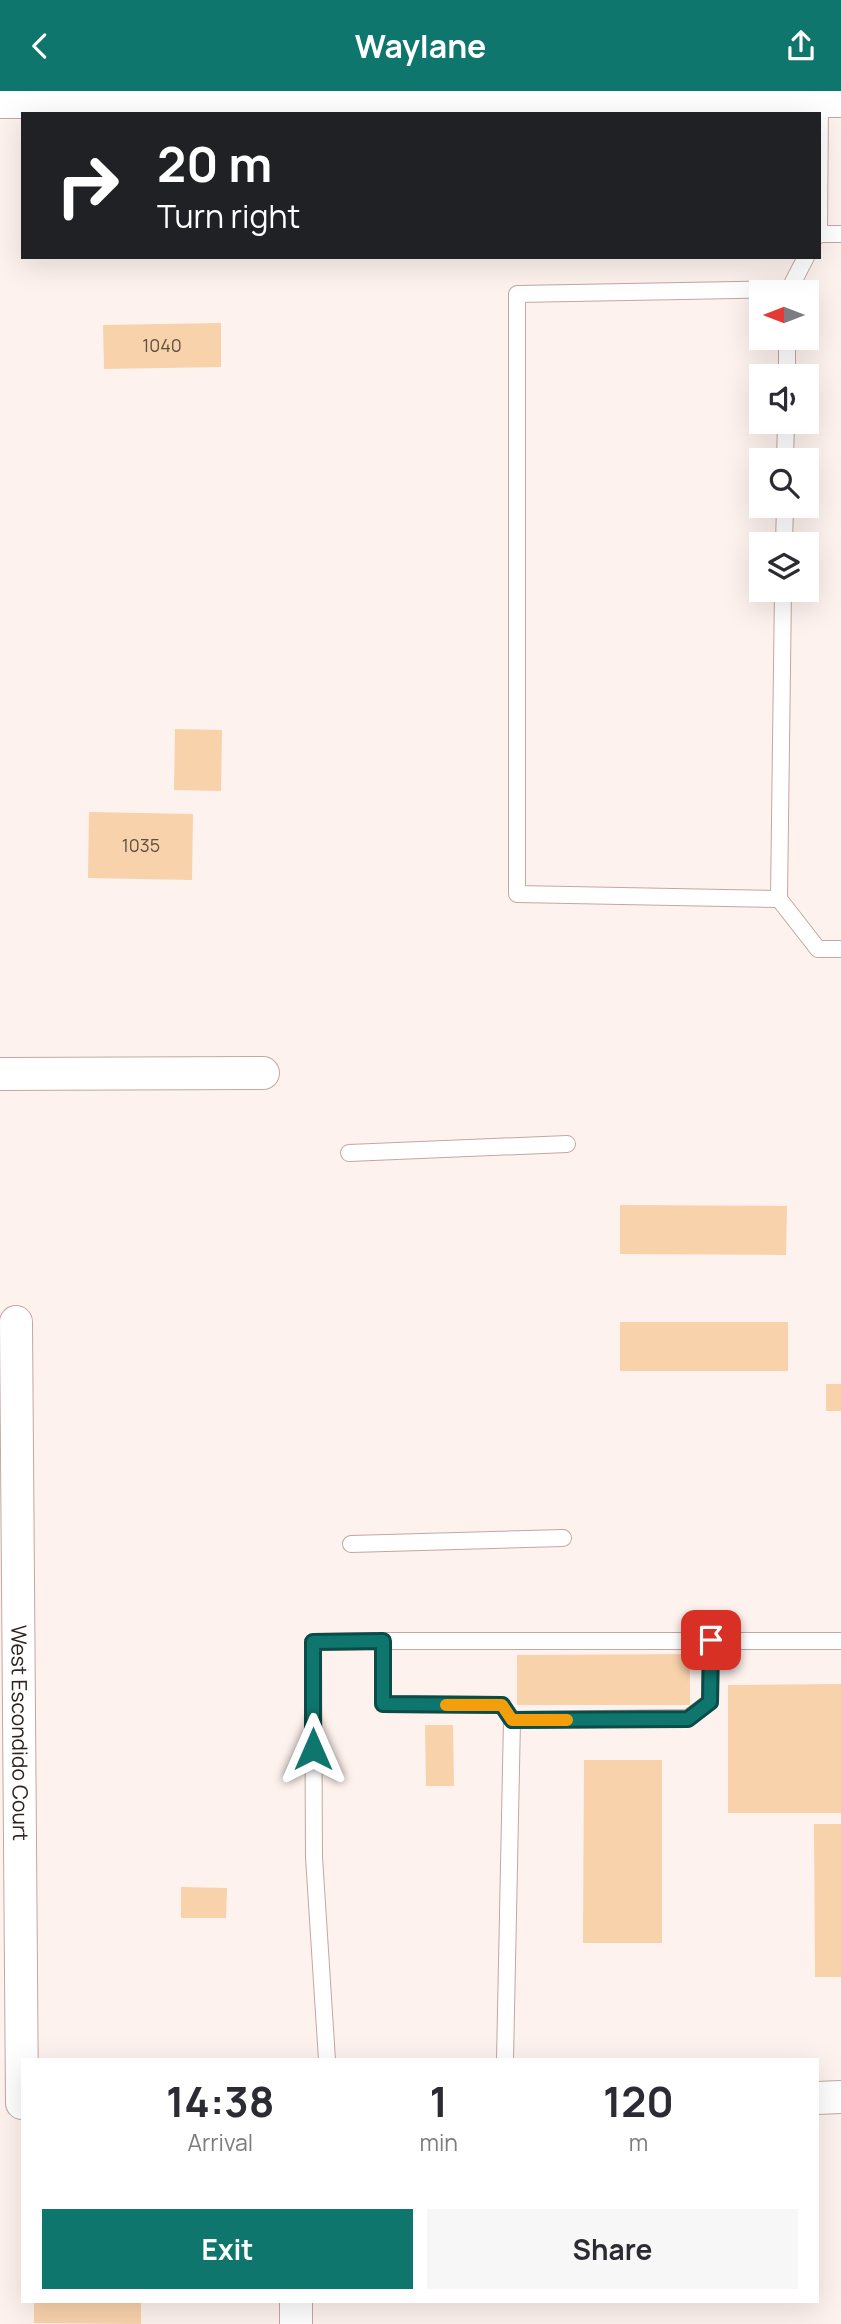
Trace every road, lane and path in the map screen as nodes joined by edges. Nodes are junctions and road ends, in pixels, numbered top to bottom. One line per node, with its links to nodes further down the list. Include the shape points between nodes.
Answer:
1 (300, 96): 2 (street); 5 (street)
2 (464, 96): 3 (street)
3 (673, 96): 4 (street)
4 (831, 101): 6 (lane)
5 (0, 103)
6 (821, 213)
7 (841, 234): 8 (lane)
8 (821, 235)
9 (805, 259): 10 (lane)
10 (794, 280)
11 (749, 291): 13 (lane, via 517,294 517,894)
12 (783, 602): 13 (lane)
13 (779, 899): 14 (lane, via 818,949)
14 (841, 949)
15 (263, 1073): 16 (street)
16 (0, 1074)
17 (567, 1144): 18 (lane)
18 (349, 1153)
19 (16, 1322): 26 (street, West Escondido Court)
20 (563, 1538): 21 (lane)
21 (351, 1544)
22 (711, 1640): 23 (lane); 24 (lane); 25 (lane, via 710,1702 688,1719)
23 (383, 1641): 25 (lane, via 383,1704 502,1705); 27 (lane, via 313,1642 314,1857)
24 (841, 1641)
25 (512, 1720): 28 (lane)
26 (22, 2058)
27 (327, 2058)
28 (505, 2058)
29 (841, 2097): 30 (street)
30 (819, 2098)
31 (0, 2103): 32 (street)
32 (21, 2103)
33 (296, 2303): 34 (street)
34 (296, 2324)

